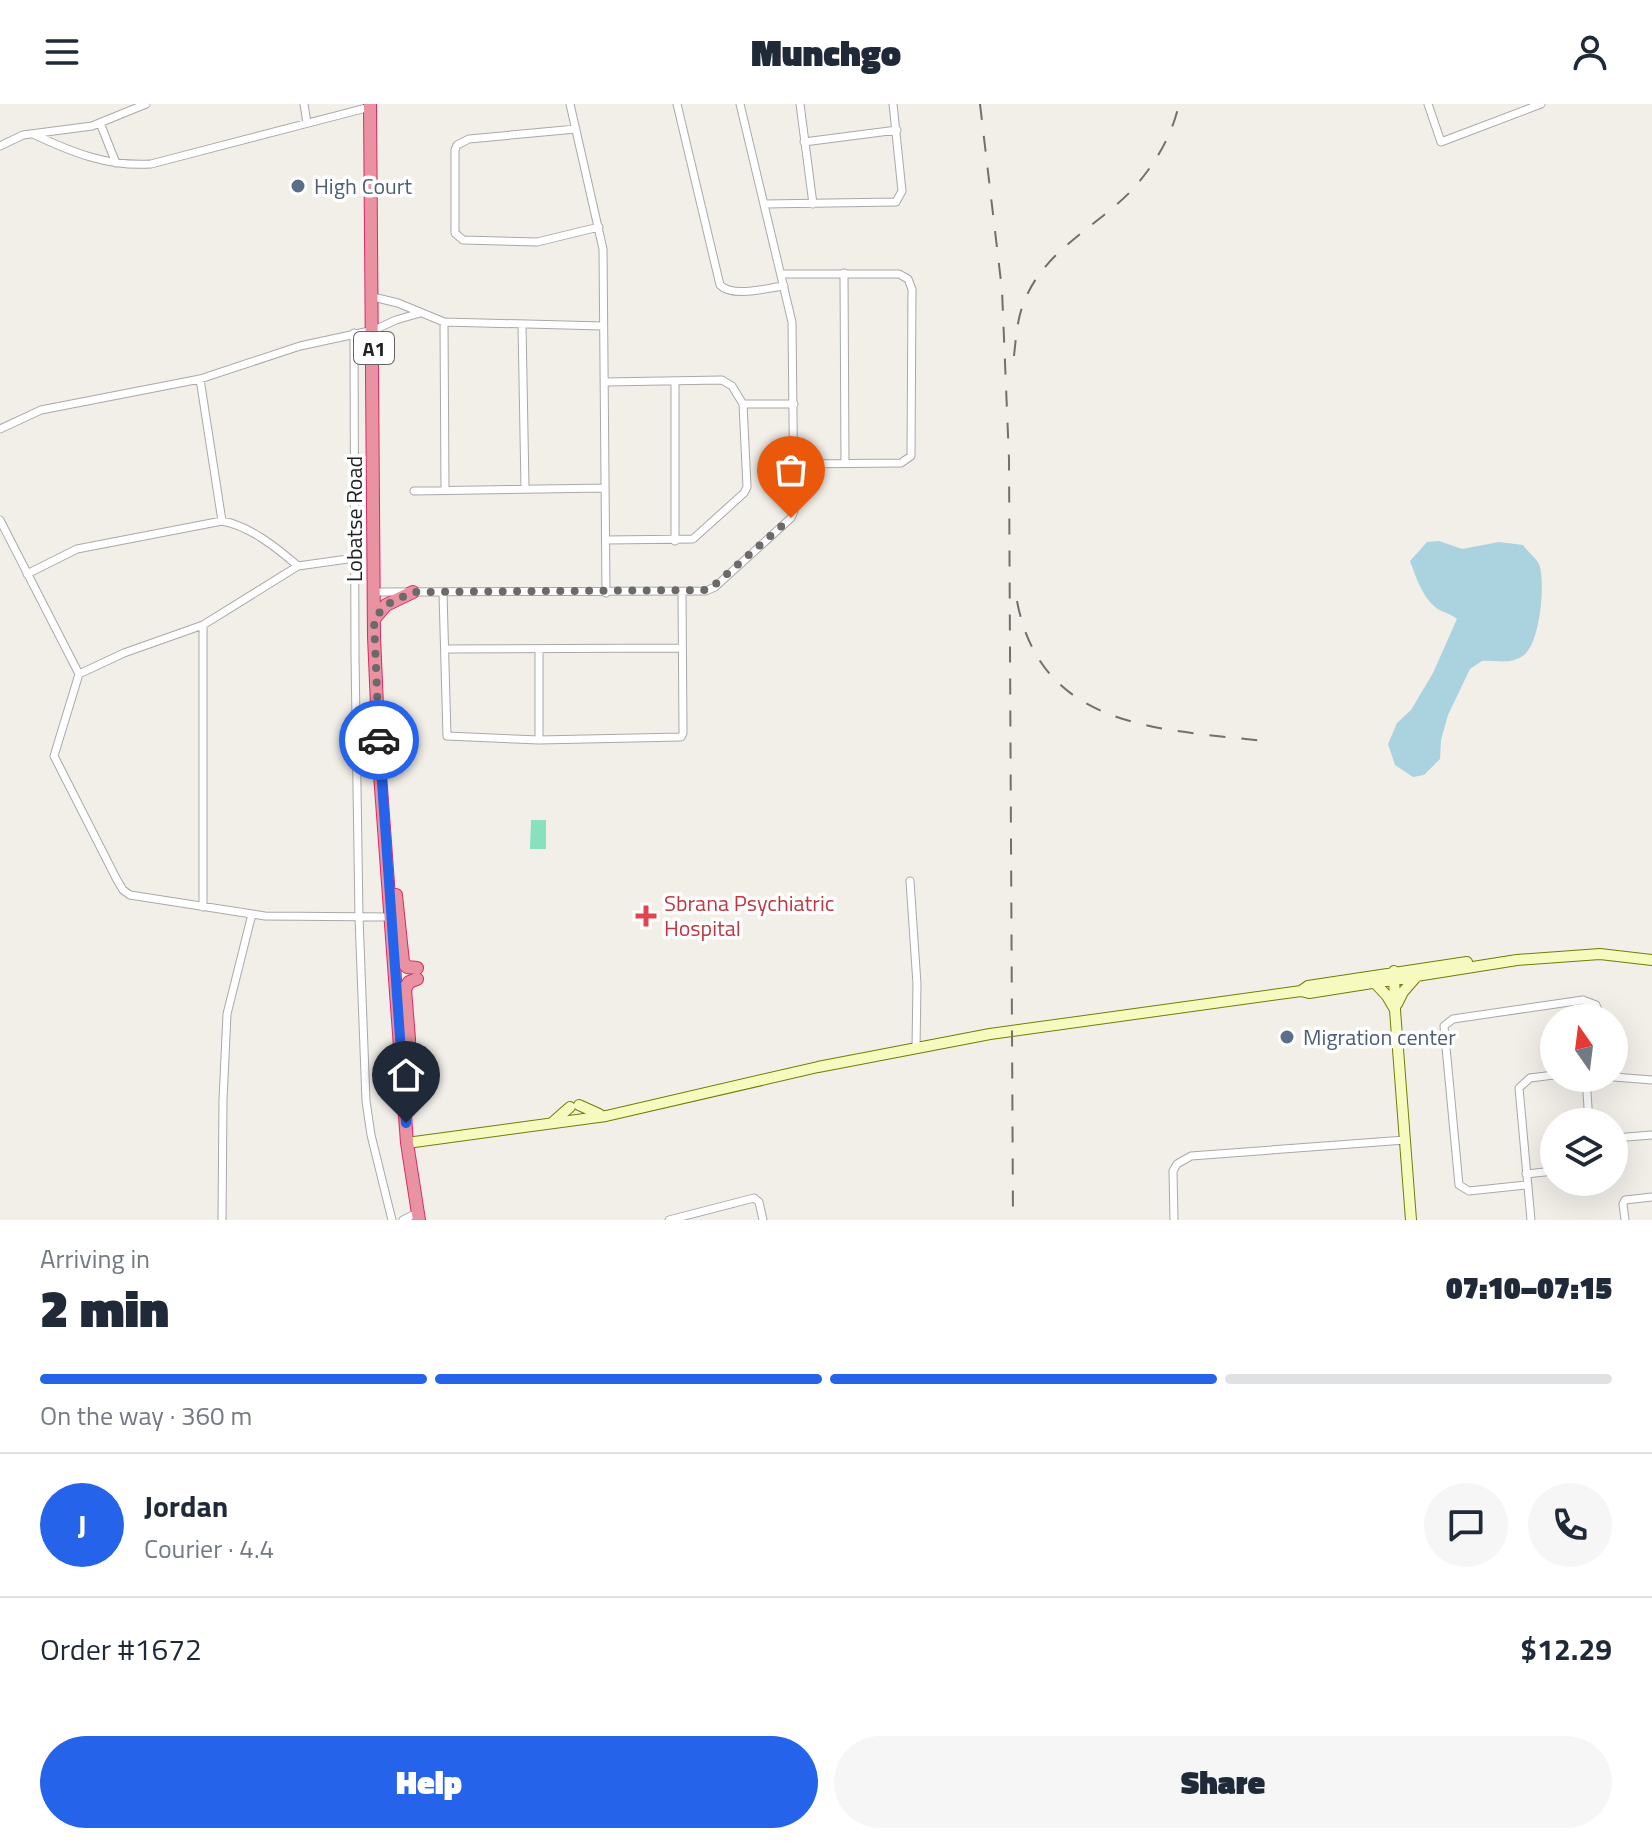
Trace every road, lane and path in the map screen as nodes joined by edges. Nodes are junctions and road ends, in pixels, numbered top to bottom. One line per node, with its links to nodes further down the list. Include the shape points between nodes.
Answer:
1 (146, 104): 11 (street)
2 (304, 104): 12 (street)
3 (570, 104): 13 (street)
4 (677, 104): 24 (street, via 720,285 727,291)
5 (740, 104): 19 (street)
6 (800, 104): 16 (street)
7 (893, 104): 14 (street)
8 (1428, 104): 9 (street, via 1441,142)
9 (1541, 104)
10 (370, 106): 12 (street); 25 (highway, Lobatse Road / A1)
11 (100, 123): 15 (street); 18 (street)
12 (307, 123): 18 (street, via 168,162)
13 (576, 129): 21 (street); 21 (street, via 469,139 457,145 455,235 463,240 532,242)
14 (897, 130): 16 (street); 20 (street, via 899,200)
15 (33, 134): 17 (street); 18 (street, via 77,154)
16 (804, 142): 20 (street)
17 (0, 146)
18 (116, 163)
19 (764, 204): 20 (street); 23 (street)
20 (813, 204)
21 (599, 227): 29 (street)
22 (844, 273): 23 (street); 38 (street); 38 (street, via 903,275 912,289 913,453 901,463)
23 (781, 274): 24 (street)
24 (784, 286): 36 (street, via 792,322)
25 (373, 297): 26 (street); 30 (highway, Lobatse Road / A1)
26 (420, 313): 27 (street); 30 (street)
27 (444, 322): 28 (street); 42 (street)
28 (522, 325): 29 (street); 40 (street)
29 (603, 326): 34 (street)
30 (374, 330): 31 (street); 51 (highway, Lobatse Road / A1)
31 (354, 333): 32 (street); 48 (street)
32 (200, 379): 37 (street, via 41,410); 45 (street)
33 (675, 381): 34 (street); 35 (street, via 724,381); 47 (street)
34 (605, 382): 41 (street)
35 (743, 404): 36 (street); 47 (street, via 745,491 697,537)
36 (794, 404): 39 (street)
37 (0, 429)
38 (845, 463): 39 (street)
39 (794, 464): 53 (street, via 791,518 715,587)
40 (525, 488): 41 (street); 42 (street)
41 (605, 488): 46 (street)
42 (445, 490): 43 (street)
43 (414, 491)
44 (0, 520): 50 (street)
45 (222, 521): 49 (street, via 241,527); 50 (street, via 77,549)
46 (607, 540): 47 (street); 55 (street)
47 (675, 541)
48 (355, 558): 49 (street); 67 (street)
49 (298, 566): 57 (street)
50 (27, 574): 61 (street)
51 (374, 592): 52 (street); 56 (highway, Lobatse Road / A1)
52 (413, 592): 54 (street); 56 (highway, via 386,605)
53 (682, 592): 55 (street); 58 (street)
54 (443, 593): 55 (street); 59 (street)
55 (606, 593)
56 (374, 619): 63 (highway, Lobatse Road / A1)
57 (203, 625): 61 (street); 65 (street)
58 (682, 648): 60 (street); 62 (street, via 681,737)
59 (445, 649): 60 (street); 62 (street, via 448,737)
60 (539, 649): 62 (street)
61 (79, 674): 65 (street, via 54,756 109,865 130,895)
62 (539, 740)
63 (386, 849): 68 (highway, Lobatse Road / A1); 83 (highway, via 400,915 403,962 417,974 405,989 409,1048)
64 (910, 881): 79 (street)
65 (203, 907): 66 (street)
66 (252, 914): 67 (street); 95 (street, via 227,1014)
67 (359, 917): 68 (street); 96 (street, via 366,1109)
68 (390, 917): 83 (highway, Lobatse Road / A1)
69 (1517, 960): 70 (street, via 1600,954); 71 (street, via 1503,957); 72 (street)
70 (1652, 960)
71 (1394, 976): 72 (street); 73 (street); 74 (street); 78 (street)
72 (1416, 977): 78 (street)
73 (1375, 983): 74 (street); 78 (street)
74 (1301, 991): 79 (street)
75 (1556, 1004): 76 (street)
76 (1593, 1004)
77 (1540, 1006): 92 (street, via 1453,1019 1444,1026 1459,1185 1469,1191)
78 (1395, 1010): 88 (street)
79 (916, 1048): 84 (street)
80 (1540, 1077): 91 (street, via 1519,1088)
81 (1628, 1078): 82 (street)
82 (1652, 1080)
83 (404, 1102): 89 (highway, Lobatse Road / A1)
84 (606, 1116): 85 (street); 85 (street, via 575,1106)
85 (547, 1125): 89 (street)
86 (1652, 1135): 87 (street)
87 (1628, 1137)
88 (1405, 1140): 100 (street, via 1191,1156 1173,1171); 101 (street)
89 (407, 1143): 94 (highway, Lobatse Road / A1)
90 (1540, 1172): 91 (street)
91 (1526, 1174): 92 (street)
92 (1526, 1185): 102 (street)
93 (1652, 1197): 103 (street, via 1624,1201)
94 (418, 1217): 97 (street)
95 (222, 1220)
96 (392, 1220)
97 (403, 1220)
98 (669, 1220): 99 (street, via 754,1198)
99 (763, 1220)
100 (1174, 1220)
101 (1411, 1220)
102 (1531, 1220)
103 (1625, 1220)

